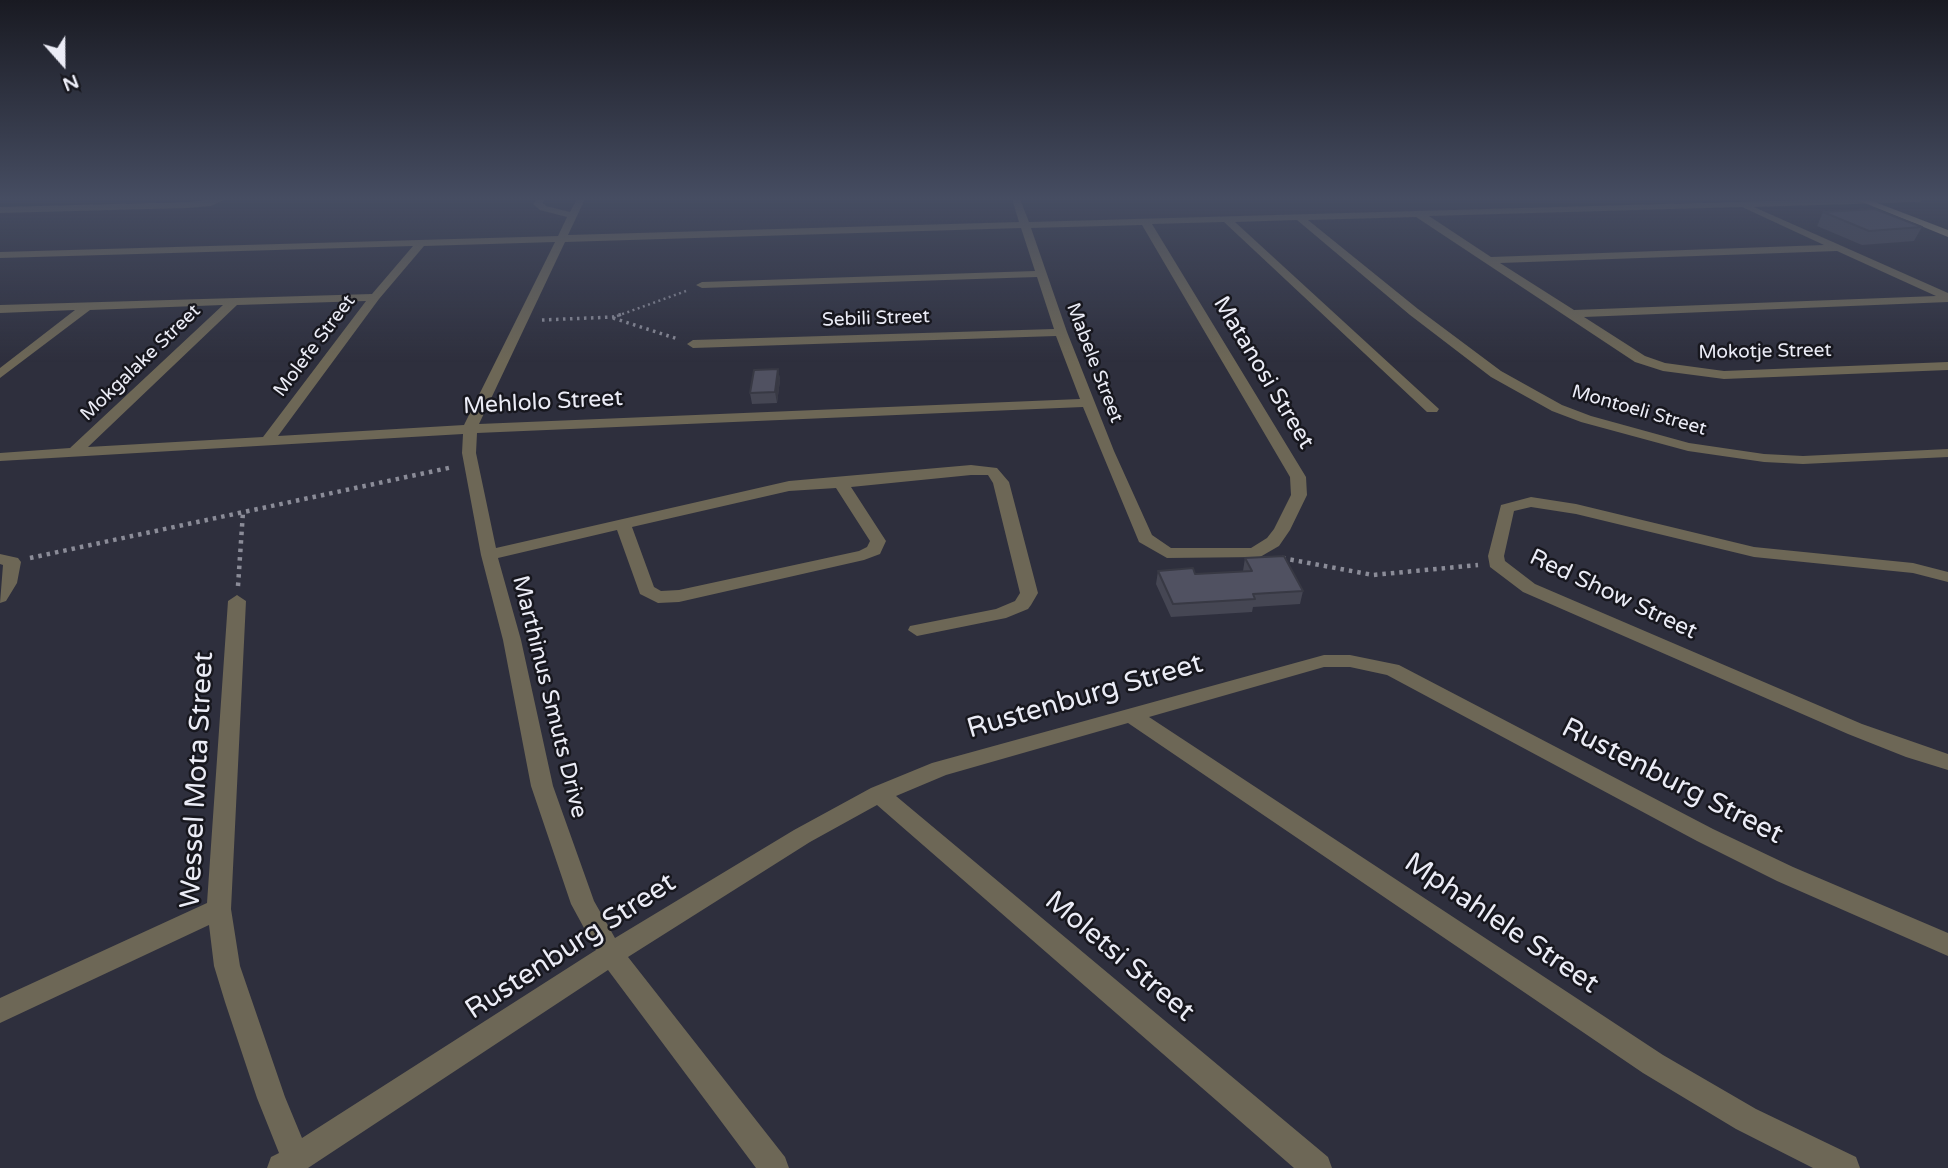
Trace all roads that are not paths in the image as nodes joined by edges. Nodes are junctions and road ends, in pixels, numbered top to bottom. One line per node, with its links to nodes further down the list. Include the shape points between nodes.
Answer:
1 (52, 254): 11 (street)
2 (412, 254): 15 (street, Molefe Street)
3 (554, 254): 27 (street, Marthinus Smuts Drive)
4 (1033, 254): 13 (street, Mabele Street)
5 (1164, 254): 34 (street, Matanosi Street, via 1298,477 1299,495 1273,542 1254,553 1167,553)
6 (1263, 254): 26 (street)
7 (1343, 254): 30 (street, Montoeli Street, via 1496,374 1527,394 1586,419 1688,447 1763,458)
8 (1477, 254): 12 (street, Mokotje Street)
9 (1678, 254): 12 (street)
10 (1852, 254): 16 (street)
11 (0, 255)
12 (1487, 260): 20 (street, Mokotje Street)
13 (1039, 274): 14 (street); 21 (street, Mabele Street)
14 (702, 285)
15 (375, 296): 17 (street); 28 (street, Molefe Street)
16 (1948, 298): 20 (street)
17 (233, 302): 18 (street); 29 (street, Mokgalake Street)
18 (86, 307): 19 (street); 24 (street)
19 (0, 310)
20 (1569, 314): 23 (street, Mokotje Street, via 1640,359 1696,373)
21 (1061, 332): 22 (street, Sebili Street); 25 (street, Mabele Street)
22 (693, 344)
23 (1948, 366)
24 (0, 374)
25 (1088, 403): 27 (street, Mehlolo Street); 34 (street, Mabele Street)
26 (1432, 409)
27 (470, 429): 28 (street, Mehlolo Street); 35 (street, Marthinus Smuts Drive, via 471,463)
28 (268, 440): 29 (street, Mehlolo Street)
29 (75, 452): 31 (street, Mehlolo Street)
30 (1948, 453)
31 (0, 457)
32 (840, 482): 33 (street, via 789,486); 33 (street, via 878,541 874,550 679,596 658,597 646,590); 40 (street, via 971,470 992,471 1001,482 1029,593 1022,605 1000,614)
33 (623, 523): 35 (street)
34 (1145, 538)
35 (489, 555): 46 (street, Marthinus Smuts Drive, via 542,786 583,904)
36 (6, 561): 38 (street, via 8,583)
37 (1948, 577): 42 (street, Red Show Street, via 1913,568 1755,552 1531,502 1507,508 1496,563 1530,588 1855,729)
38 (0, 597)
39 (237, 601): 44 (street, Wessel Mota Street)
40 (917, 630)
41 (1131, 715): 43 (street, Rustenburg Street, via 940,769); 45 (street, Rustenburg Street, via 1324,661 1392,670 1785,874); 51 (street, Mphahlele Street, via 1653,1064 1746,1119)
42 (1948, 762)
43 (879, 794): 46 (street, Rustenburg Street); 50 (street, Moletsi Street)
44 (219, 909): 47 (street); 48 (street, Wessel Mota Street, via 227,966)
45 (1948, 945)
46 (611, 954): 48 (street, Rustenburg Street); 49 (street, Marthinus Smuts Drive)
47 (0, 1011)
48 (289, 1163)
49 (774, 1168)
50 (1317, 1168)
51 (1845, 1168)

